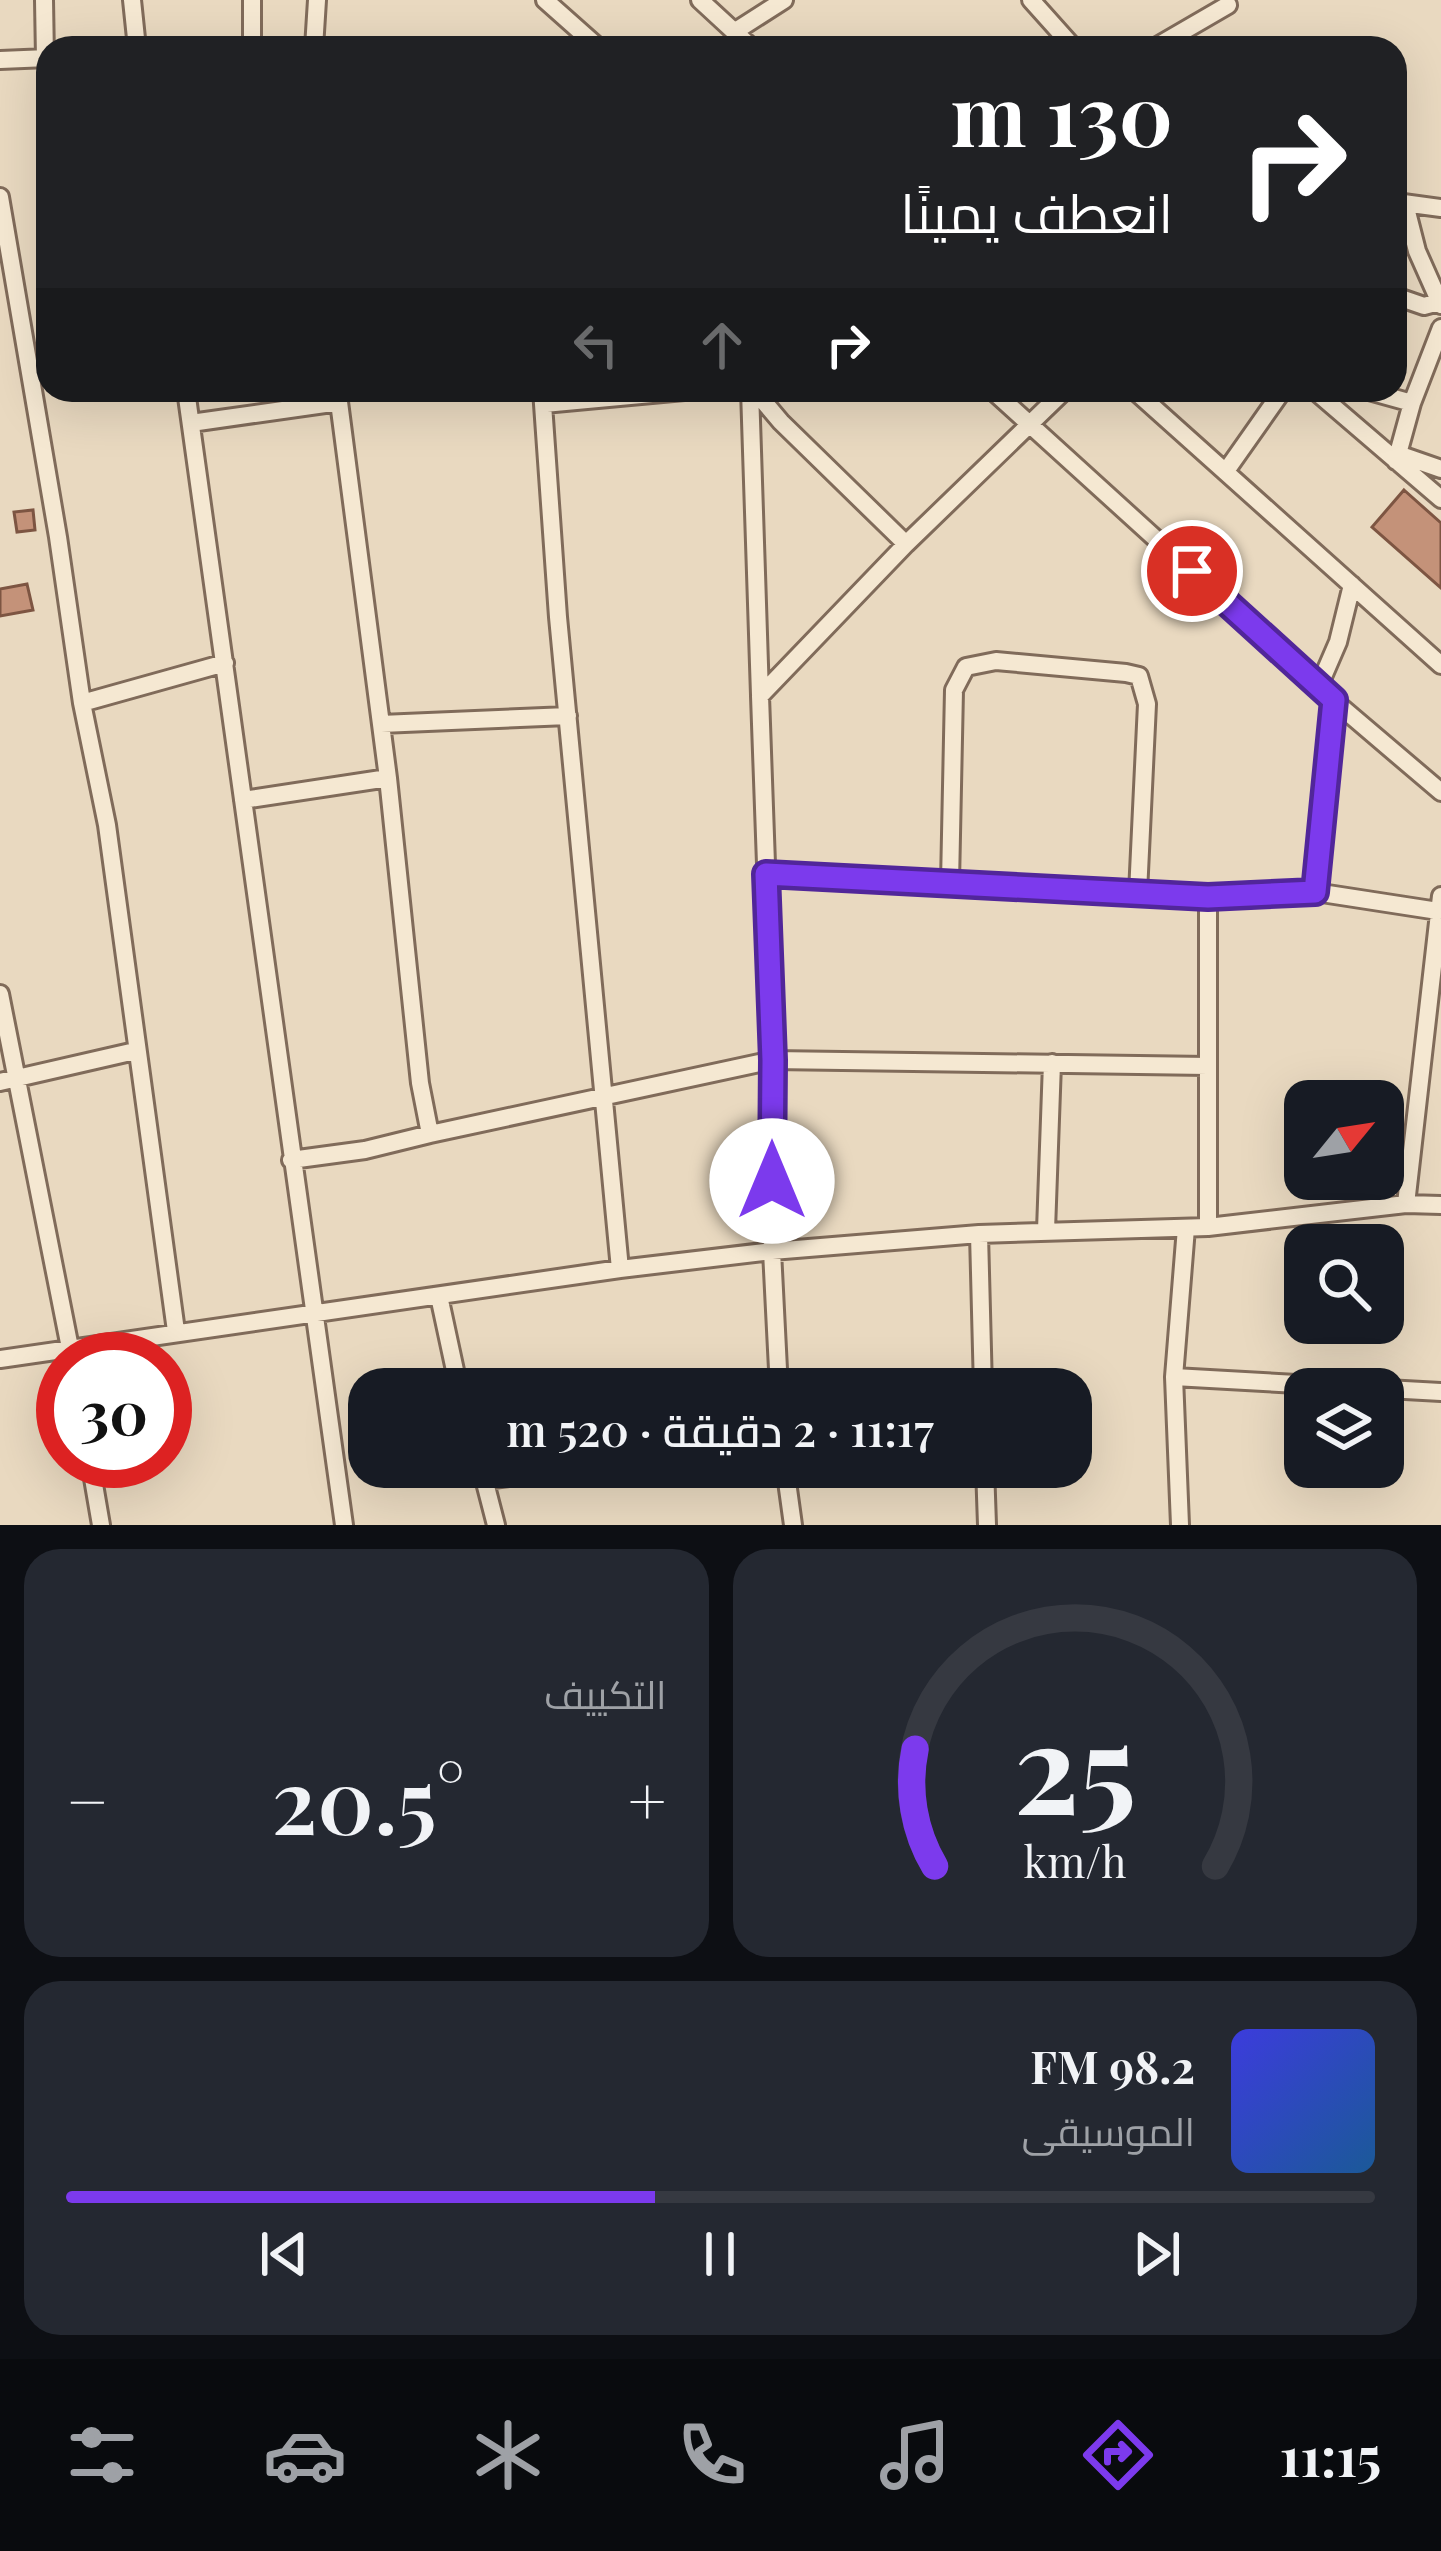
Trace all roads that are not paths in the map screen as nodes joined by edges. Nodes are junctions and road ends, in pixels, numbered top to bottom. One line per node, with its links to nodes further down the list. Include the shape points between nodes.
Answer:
1 (44, 0): 11 (street)
2 (132, 0): 12 (street)
3 (252, 0): 13 (street)
4 (317, 0): 14 (street)
5 (544, 0): 15 (street)
6 (700, 0): 10 (street)
7 (784, 0): 10 (street)
8 (1031, 0): 17 (street)
9 (1228, 5): 18 (street)
10 (734, 32): 16 (street)
11 (46, 36)
12 (136, 36)
13 (252, 36)
14 (315, 36)
15 (585, 36)
16 (738, 36)
17 (1063, 36)
18 (1175, 36)
19 (36, 58): 20 (street)
20 (0, 60)
21 (1407, 204): 22 (street)
22 (1441, 208)
23 (1, 209): 54 (street)
24 (1407, 223): 26 (street)
25 (1407, 300): 26 (street)
26 (1440, 303)
27 (1441, 328): 40 (street)
28 (188, 402): 41 (street)
29 (305, 402): 41 (street)
30 (339, 402): 56 (street)
31 (543, 402): 55 (street)
32 (752, 402): 52 (street)
33 (763, 402): 47 (street)
34 (1006, 402): 42 (street)
35 (1053, 402): 42 (street)
36 (1148, 402): 45 (street)
37 (1275, 402): 45 (street)
38 (1329, 402): 43 (street)
39 (1407, 402): 40 (street)
40 (1412, 403): 43 (street)
41 (191, 423): 49 (street)
42 (1032, 424): 47 (street); 51 (street)
43 (1397, 457): 44 (street); 46 (street)
44 (1441, 469)
45 (1226, 471): 48 (street)
46 (1441, 499)
47 (906, 544): 52 (street)
48 (1352, 585): 50 (street); 51 (street)
49 (225, 662): 54 (street); 59 (street)
50 (1441, 665)
51 (1319, 686): 53 (street)
52 (760, 696): 60 (street)
53 (1334, 700): 58 (street); 62 (street)
54 (82, 703): 68 (street, via 110,844)
55 (568, 716): 56 (street); 73 (street)
56 (381, 724): 57 (street)
57 (388, 778): 59 (street); 74 (street)
58 (1441, 792)
59 (243, 800): 75 (street)
60 (766, 874): 61 (street); 69 (street)
61 (950, 883): 63 (street); 63 (street, via 954,690 966,667 996,661 1126,673 1144,685)
62 (1315, 892): 64 (street); 65 (street)
63 (1138, 893): 64 (street)
64 (1208, 897): 71 (street)
65 (1440, 904): 67 (street)
66 (0, 994): 72 (street)
67 (1434, 1012): 76 (street)
68 (135, 1052): 72 (street); 86 (street)
69 (773, 1060): 70 (street); 73 (street); 82 (street)
70 (1052, 1063): 71 (street); 80 (street)
71 (1208, 1066): 78 (street)
72 (9, 1080): 87 (street)
73 (603, 1097): 74 (street); 83 (street)
74 (430, 1134): 75 (street)
75 (291, 1160): 85 (street)
76 (1406, 1204): 77 (street); 78 (street)
77 (1441, 1205)
78 (1208, 1227): 79 (street)
79 (1186, 1228): 80 (street); 94 (street)
80 (1046, 1230): 81 (street)
81 (979, 1234): 82 (street); 93 (street)
82 (772, 1251): 83 (street); 92 (street)
83 (620, 1269): 84 (street)
84 (439, 1296): 85 (street); 91 (street)
85 (315, 1315): 86 (street); 101 (street)
86 (176, 1331): 88 (street)
87 (66, 1332)
88 (172, 1332)
89 (36, 1357): 90 (street)
90 (0, 1359)
91 (454, 1368)
92 (778, 1368)
93 (982, 1368)
94 (1174, 1377): 95 (street); 105 (street)
95 (1441, 1391)
96 (95, 1488): 100 (street)
97 (487, 1488): 102 (street)
98 (788, 1488): 103 (street)
99 (986, 1488): 104 (street)
100 (101, 1525)
101 (344, 1525)
102 (496, 1525)
103 (793, 1525)
104 (987, 1525)
105 (1180, 1525)

